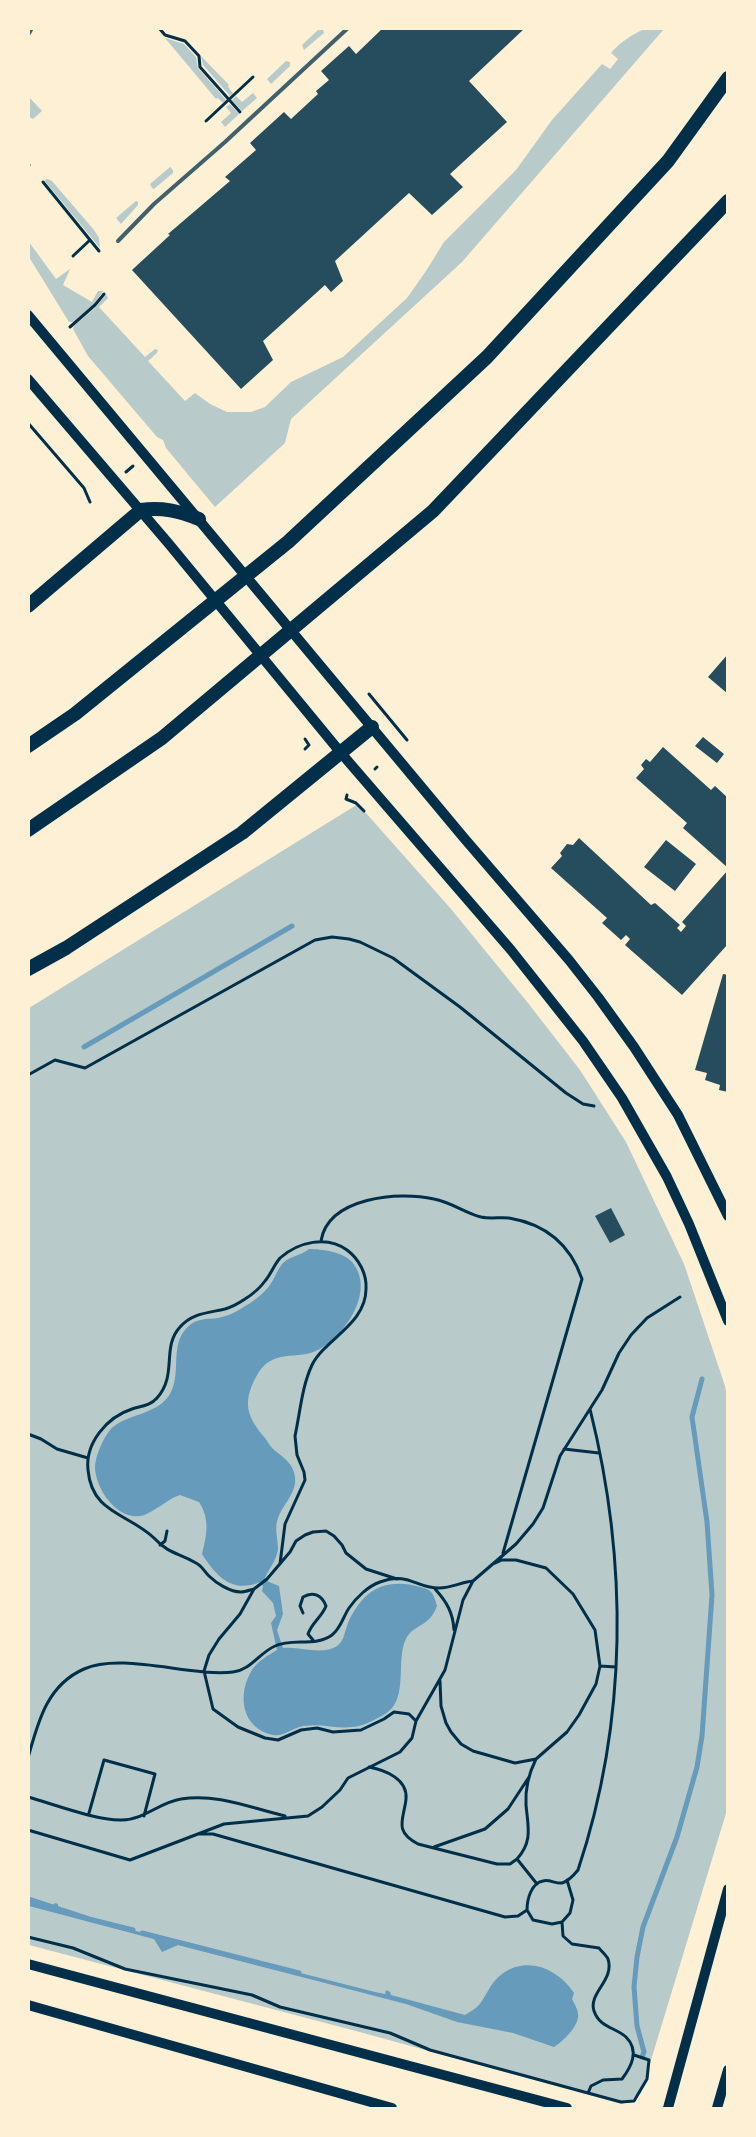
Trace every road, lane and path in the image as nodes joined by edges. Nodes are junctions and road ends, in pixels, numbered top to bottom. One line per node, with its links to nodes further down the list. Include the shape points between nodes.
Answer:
1 (32, 28): 4 (lane)
2 (159, 28): 7 (path, via 165,35 185,41 198,56 200,67)
3 (348, 28): 13 (lane)
4 (28, 35)
5 (253, 77): 7 (path)
6 (728, 78): 31 (highway, via 668,160 487,357 288,542 75,714)
7 (230, 100): 8 (path); 9 (path)
8 (240, 112)
9 (207, 121)
10 (42, 182): 12 (path)
11 (728, 201): 36 (highway, via 433,511 162,738)
12 (90, 240): 14 (path); 15 (path)
13 (118, 241)
14 (99, 251)
15 (73, 256)
16 (104, 294): 18 (path)
17 (28, 315): 25 (main road)
18 (70, 327)
19 (28, 379): 24 (main road)
20 (28, 423): 23 (path, via 84,488)
21 (133, 466): 22 (path)
22 (126, 472)
23 (90, 502)
24 (141, 510): 25 (highway, via 158,508); 26 (highway); 33 (main road)
25 (199, 519): 28 (main road)
26 (28, 606)
27 (369, 694): 30 (path)
28 (372, 727): 33 (highway); 40 (main road, via 610,1013 678,1115)
29 (305, 739): 32 (path, via 309,745)
30 (407, 740)
31 (28, 746)
32 (305, 749)
33 (341, 753): 37 (highway, via 242,833); 43 (main road, via 517,958 616,1088 667,1177)
34 (347, 795): 35 (path, via 346,799)
35 (364, 811)
36 (28, 830)
37 (28, 969)
38 (28, 1075): 39 (path, via 55,1060 86,1068 315,940 332,937 360,942 393,958 566,1093)
39 (594, 1106)
40 (728, 1216)
41 (321, 1241): 48 (path, via 308,1243 281,1258 258,1290 240,1302 202,1312 181,1325 174,1334 169,1355 169,1378 159,1396 152,1403 111,1419 93,1443); 51 (path, via 330,1219 349,1208 389,1196 416,1196 447,1202 481,1217 538,1225 565,1246 577,1264 582,1279); 52 (path, via 352,1254 363,1270 366,1296 357,1316 318,1356 310,1372 295,1436 305,1480 285,1524)
42 (680, 1297): 44 (path, via 647,1318 631,1335)
43 (728, 1321)
44 (590, 1408): 46 (path); 47 (path)
45 (28, 1434): 48 (path, via 57,1449)
46 (564, 1449): 47 (path); 51 (path, via 543,1508)
47 (600, 1453): 62 (path, via 614,1537)
48 (88, 1458): 50 (path, via 92,1490 106,1509 135,1522)
49 (167, 1531): 50 (path)
50 (160, 1545): 57 (path, via 197,1563 218,1583 241,1592)
51 (503, 1555): 53 (path)
52 (280, 1564): 54 (path, via 296,1541 313,1532 326,1532 366,1569); 57 (path)
53 (489, 1566): 55 (path); 61 (path, via 502,1560 516,1560 546,1568 573,1594 595,1630)
54 (397, 1579): 56 (path); 60 (path, via 369,1588 348,1609 332,1635)
55 (473, 1581): 56 (path); 59 (path, via 463,1600)
56 (435, 1588): 59 (path, via 450,1607)
57 (254, 1589): 63 (path, via 214,1647)
58 (303, 1613): 60 (path, via 303,1597 309,1594 323,1599 324,1611 308,1634)
59 (455, 1635): 64 (path)
60 (314, 1641): 63 (path, via 282,1643 266,1650 245,1670)
61 (600, 1666): 62 (path); 67 (path, via 596,1684 579,1715 567,1732)
62 (616, 1667): 78 (path, via 601,1787 578,1870)
63 (204, 1671): 65 (path, via 213,1709 238,1727 265,1738 278,1740 317,1728 333,1732 361,1730 394,1712 409,1714); 66 (path, via 115,1663 85,1668 50,1695)
64 (440, 1678): 65 (path); 67 (path, via 443,1713 461,1744 499,1760 515,1763)
65 (416, 1721): 68 (path, via 412,1738 400,1752)
66 (28, 1758)
67 (536, 1759): 69 (path)
68 (369, 1767): 73 (path, via 348,1778 340,1790 308,1816); 76 (path, via 391,1773 399,1781 406,1797 401,1815 405,1833 409,1840)
69 (529, 1778): 76 (path, via 508,1809 485,1829); 77 (path, via 529,1833 526,1850)
70 (28, 1797): 71 (path)
71 (88, 1814): 72 (path, via 120,1820); 72 (path, via 104,1760 155,1774)
72 (144, 1816): 73 (path, via 180,1799 199,1797 222,1799)
73 (289, 1817): 75 (path, via 224,1824)
74 (28, 1830): 75 (path, via 130,1860)
75 (199, 1834): 81 (path, via 213,1834 505,1917)
76 (432, 1848): 77 (path, via 497,1864 510,1864)
77 (517, 1859): 79 (path)
78 (567, 1880): 79 (path, via 560,1884); 82 (path, via 573,1900)
79 (537, 1884): 81 (path, via 529,1894)
80 (728, 1889): 91 (main road)
81 (527, 1910): 82 (path, via 533,1920)
82 (562, 1922): 86 (path, via 563,1936 572,1944 599,1948 608,1958 606,1981 594,1999 593,2008 599,2022 627,2038)
83 (28, 1937): 88 (path, via 73,1948 125,1970 252,1995 280,2007 390,2033 430,2050)
84 (28, 1964): 90 (main road)
85 (28, 2005): 89 (main road)
86 (634, 2055): 88 (path, via 622,2079 603,2080 591,2086); 88 (path, via 649,2060 646,2079 634,2101 621,2102)
87 (728, 2070): 92 (main road)
88 (588, 2093)
89 (392, 2109)
90 (567, 2109)
91 (668, 2109)
92 (717, 2109)

